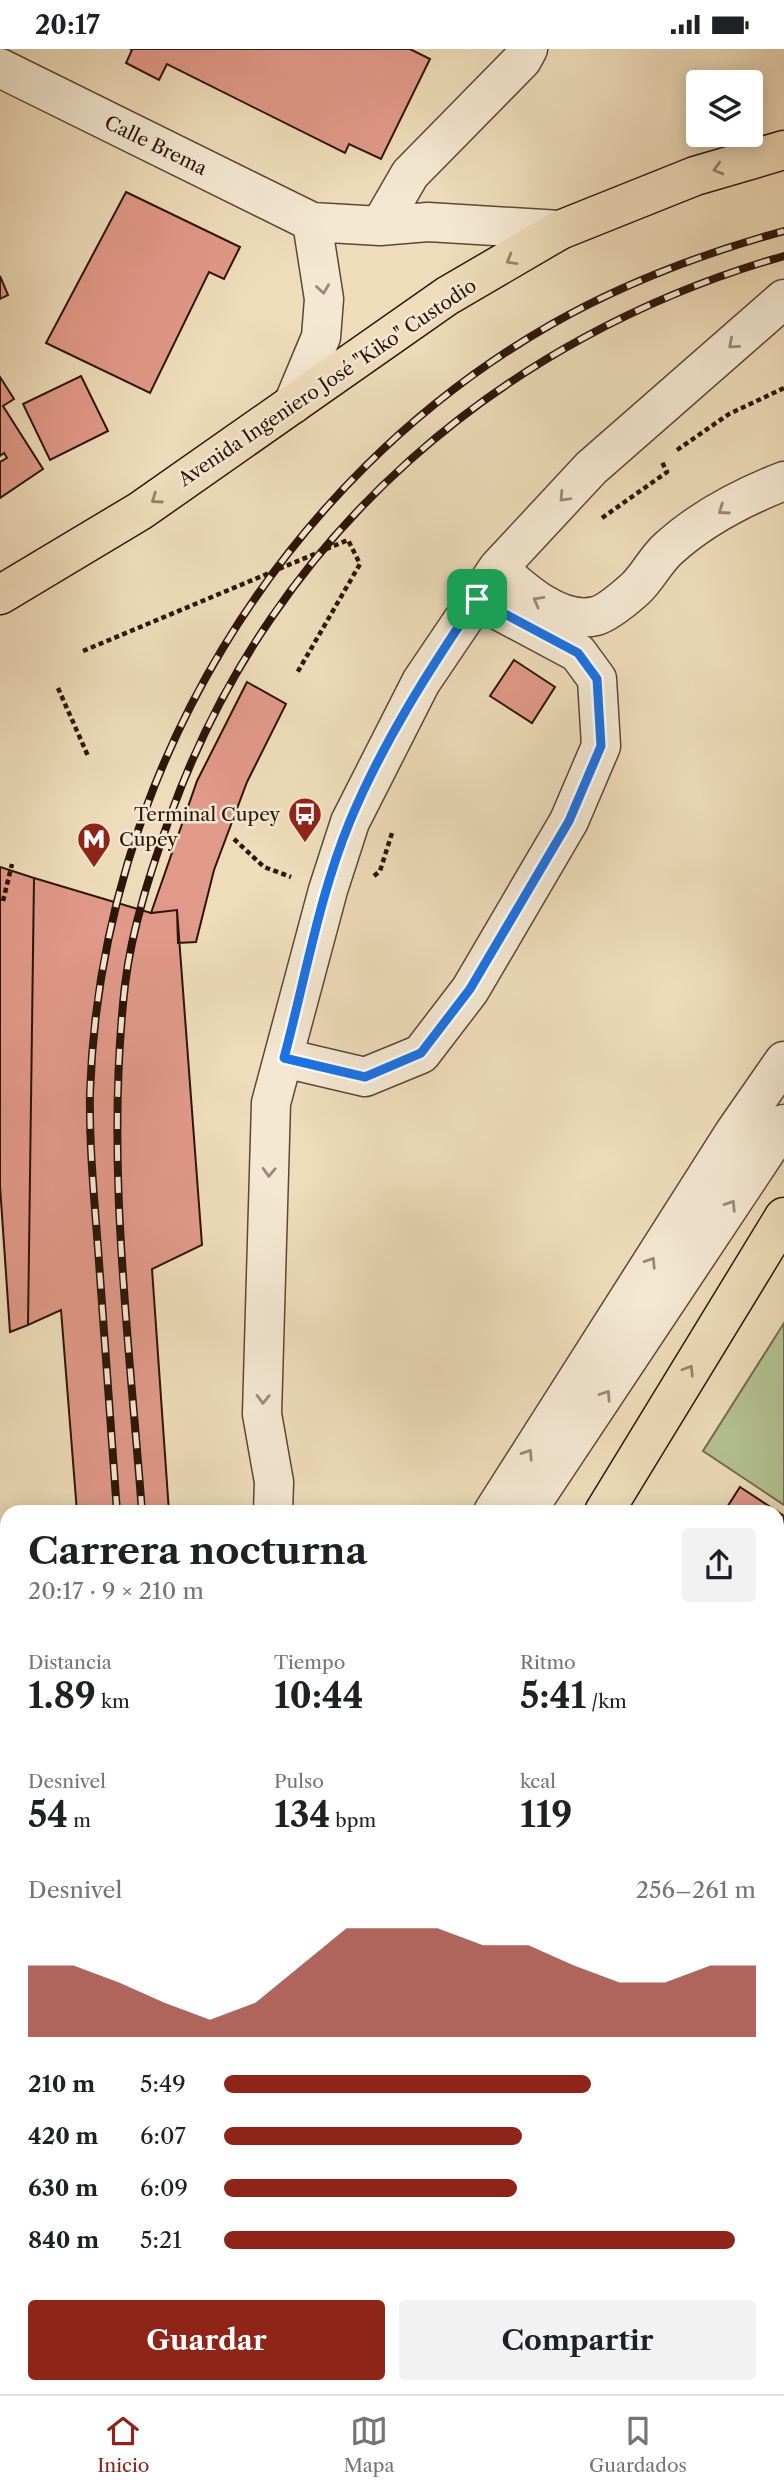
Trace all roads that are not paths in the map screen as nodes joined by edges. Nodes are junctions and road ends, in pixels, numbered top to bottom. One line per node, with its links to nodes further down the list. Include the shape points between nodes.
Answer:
1 (528, 49): 5 (street, via 410,174)
2 (0, 68): 4 (street, Calle Brema)
3 (784, 150): 6 (main road, Avenida Ingeniero José "Kiko" Custodio, one-way to 6, via 695,176)
4 (312, 222): 5 (street); 8 (street, one-way to 8, via 324,299 321,337)
5 (380, 226): 6 (street, via 428,222)
6 (560, 230): 8 (main road, Avenida Ingeniero José "Kiko" Custodio, one-way to 8, via 447,296)
7 (784, 299): 10 (street, one-way to 10, via 591,468)
8 (293, 404): 11 (main road, Avenida Ingeniero José "Kiko" Custodio, one-way to 11, via 140,511)
9 (784, 481): 10 (street, one-way to 10, via 739,499 668,548 636,588 596,616 546,606)
10 (498, 568): 12 (street)
11 (0, 595)
12 (477, 599): 13 (street, via 421,682 350,822); 13 (street, via 578,653 597,679 601,746 569,821 477,978 421,1053 365,1077)
13 (284, 1058): 17 (street, one-way to 17, via 271,1103 262,1414 274,1482)
14 (784, 1061): 18 (street, one-way to 14)
15 (784, 1124): 19 (street, one-way to 15)
16 (784, 1217): 20 (main road, one-way to 16)
17 (273, 1505)
18 (497, 1505)
19 (531, 1505)
20 (608, 1505)

